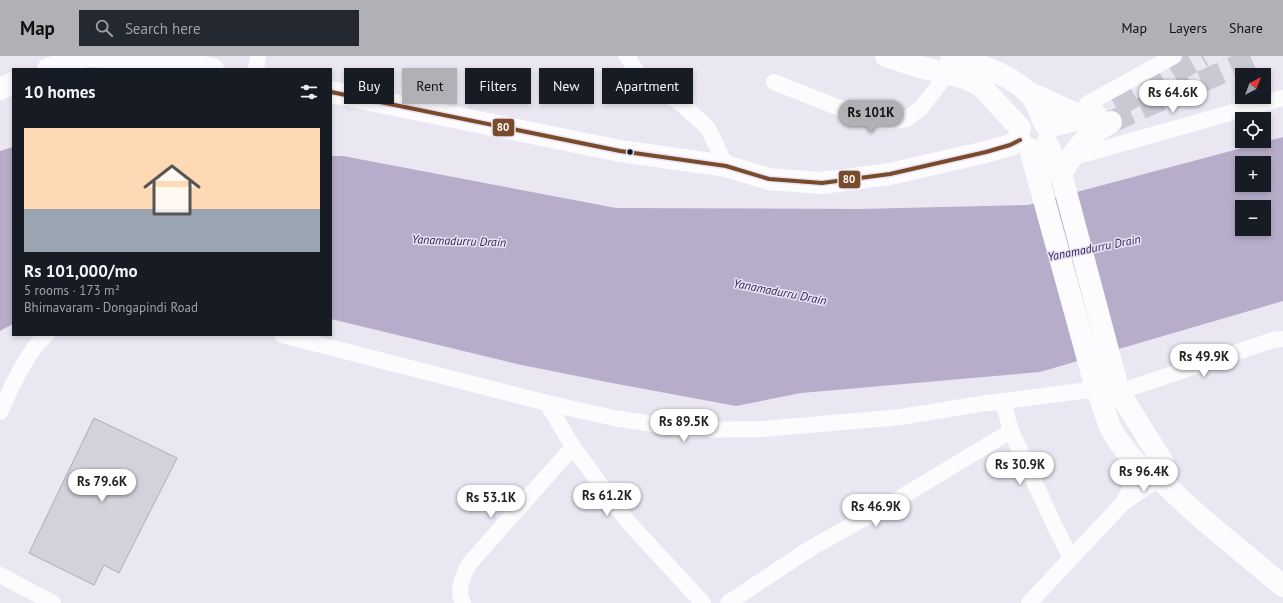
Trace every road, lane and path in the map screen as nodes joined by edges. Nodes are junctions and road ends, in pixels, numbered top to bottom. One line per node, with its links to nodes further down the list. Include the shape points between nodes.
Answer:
1 (86, 56): 8 (main road)
2 (91, 56): 9 (main road, via 170,61)
3 (258, 56): 10 (street)
4 (627, 56): 20 (street, via 642,80 678,101 708,128)
5 (886, 56): 7 (main road)
6 (1174, 56): 18 (street, via 1087,104)
7 (952, 61): 11 (street, via 921,108 906,119 889,122 867,119); 14 (main road, via 976,63 1006,76); 19 (main road, via 966,78 981,86)
8 (51, 68)
9 (208, 68)
10 (256, 68)
11 (774, 82)
12 (12, 83): 13 (main road)
13 (0, 89)
14 (1025, 90): 18 (main road); 19 (main road, via 1035,102)
15 (332, 92): 20 (main road, via 620,151)
16 (1283, 98): 21 (street)
17 (1112, 116): 18 (main road)
18 (1087, 127): 19 (main road); 21 (main road)
19 (1037, 136): 20 (main road, via 986,152 890,174 822,183 770,179); 21 (main road); 26 (main road, via 1041,188)
20 (726, 166)
21 (1065, 171): 25 (main road)
22 (45, 336): 29 (street, via 21,368)
23 (286, 336): 28 (street)
24 (1283, 339): 25 (street)
25 (1117, 384): 31 (main road)
26 (1096, 385): 27 (street); 33 (main road, via 1110,427)
27 (1003, 401): 28 (street, via 901,417 763,429 691,430 614,418); 30 (street)
28 (547, 403): 32 (street)
29 (0, 412)
30 (1011, 431): 36 (street); 44 (street, via 811,548)
31 (1146, 436): 33 (main road); 34 (main road)
32 (573, 447): 42 (street, via 469,564 462,576); 43 (street, via 628,522)
33 (1127, 451): 34 (main road, via 1136,463)
34 (1154, 471): 35 (main road); 36 (street)
35 (1191, 499): 37 (main road, via 1224,519); 39 (main road)
36 (1072, 558): 45 (street)
37 (1283, 569)
38 (0, 575): 40 (street)
39 (1283, 586)
40 (27, 597): 41 (street)
41 (53, 603)
42 (463, 603)
43 (703, 603)
44 (728, 603)
45 (1029, 603)

